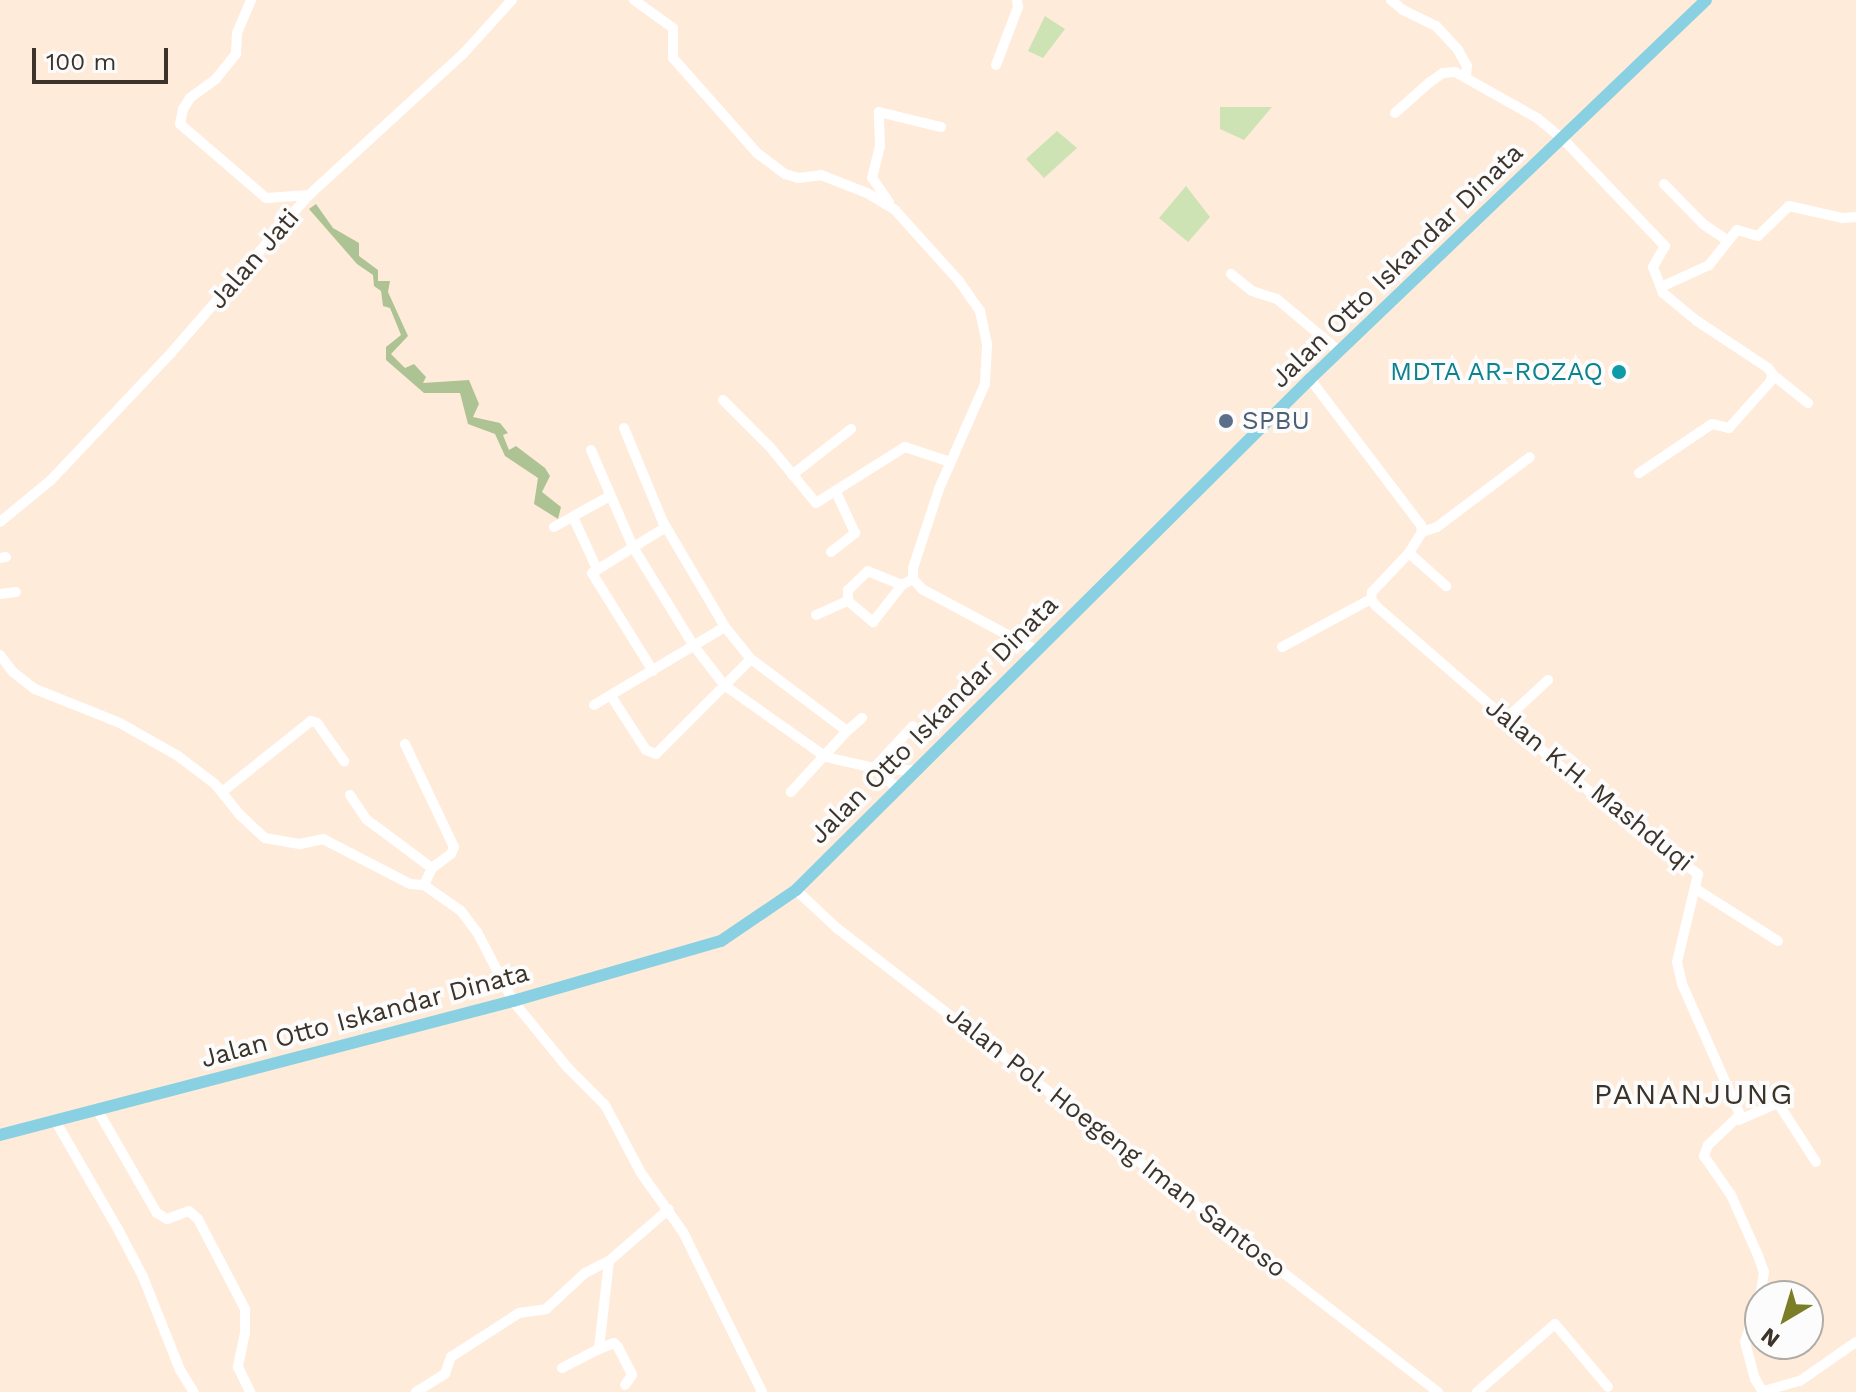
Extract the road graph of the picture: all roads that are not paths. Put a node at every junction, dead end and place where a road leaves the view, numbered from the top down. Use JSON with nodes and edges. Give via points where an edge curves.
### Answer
{"nodes":[{"id":1,"x":251,"y":0,"type":"edge"},
{"id":2,"x":512,"y":0,"type":"edge"},
{"id":3,"x":634,"y":0,"type":"edge"},
{"id":4,"x":1017,"y":0,"type":"edge"},
{"id":5,"x":1391,"y":0,"type":"edge"},
{"id":6,"x":1706,"y":0,"type":"edge"},
{"id":7,"x":996,"y":65,"type":"dead end"},
{"id":8,"x":1466,"y":76,"type":"junction"},
{"id":9,"x":1395,"y":113,"type":"dead end"},
{"id":10,"x":941,"y":127,"type":"dead end"},
{"id":11,"x":1563,"y":139,"type":"junction"},
{"id":12,"x":1664,"y":184,"type":"dead end"},
{"id":13,"x":306,"y":198,"type":"junction"},
{"id":14,"x":895,"y":210,"type":"junction"},
{"id":15,"x":1856,"y":217,"type":"edge"},
{"id":16,"x":1727,"y":240,"type":"junction"},
{"id":17,"x":1231,"y":274,"type":"dead end"},
{"id":18,"x":1661,"y":287,"type":"junction"},
{"id":19,"x":1339,"y":351,"type":"junction"},
{"id":20,"x":1773,"y":375,"type":"junction"},
{"id":21,"x":1310,"y":379,"type":"junction"},
{"id":22,"x":723,"y":400,"type":"dead end"},
{"id":23,"x":1808,"y":403,"type":"dead end"},
{"id":24,"x":624,"y":428,"type":"dead end"},
{"id":25,"x":851,"y":429,"type":"dead end"},
{"id":26,"x":591,"y":450,"type":"dead end"},
{"id":27,"x":1530,"y":457,"type":"dead end"},
{"id":28,"x":950,"y":462,"type":"junction"},
{"id":29,"x":1639,"y":473,"type":"dead end"},
{"id":30,"x":792,"y":475,"type":"junction"},
{"id":31,"x":836,"y":492,"type":"junction"},
{"id":32,"x":610,"y":496,"type":"junction"},
{"id":33,"x":573,"y":517,"type":"junction"},
{"id":34,"x":0,"y":522,"type":"edge"},
{"id":35,"x":554,"y":527,"type":"dead end"},
{"id":36,"x":666,"y":527,"type":"junction"},
{"id":37,"x":1422,"y":532,"type":"junction"},
{"id":38,"x":633,"y":547,"type":"junction"},
{"id":39,"x":831,"y":552,"type":"dead end"},
{"id":40,"x":1409,"y":553,"type":"junction"},
{"id":41,"x":597,"y":569,"type":"junction"},
{"id":42,"x":908,"y":582,"type":"junction"},
{"id":43,"x":1446,"y":586,"type":"dead end"},
{"id":44,"x":16,"y":592,"type":"dead end"},
{"id":45,"x":0,"y":594,"type":"edge"},
{"id":46,"x":1371,"y":599,"type":"junction"},
{"id":47,"x":848,"y":601,"type":"junction"},
{"id":48,"x":816,"y":615,"type":"dead end"},
{"id":49,"x":725,"y":627,"type":"junction"},
{"id":50,"x":694,"y":646,"type":"junction"},
{"id":51,"x":1282,"y":647,"type":"dead end"},
{"id":52,"x":1034,"y":649,"type":"junction"},
{"id":53,"x":0,"y":655,"type":"edge"},
{"id":54,"x":751,"y":659,"type":"junction"},
{"id":55,"x":653,"y":671,"type":"junction"},
{"id":56,"x":1548,"y":680,"type":"dead end"},
{"id":57,"x":724,"y":685,"type":"junction"},
{"id":58,"x":611,"y":696,"type":"junction"},
{"id":59,"x":594,"y":705,"type":"dead end"},
{"id":60,"x":862,"y":718,"type":"dead end"},
{"id":61,"x":1507,"y":718,"type":"junction"},
{"id":62,"x":913,"y":726,"type":"dead end"},
{"id":63,"x":847,"y":731,"type":"junction"},
{"id":64,"x":405,"y":744,"type":"dead end"},
{"id":65,"x":826,"y":757,"type":"junction"},
{"id":66,"x":344,"y":761,"type":"dead end"},
{"id":67,"x":875,"y":768,"type":"junction"},
{"id":68,"x":912,"y":770,"type":"junction"},
{"id":69,"x":896,"y":787,"type":"junction"},
{"id":70,"x":222,"y":792,"type":"junction"},
{"id":71,"x":791,"y":792,"type":"dead end"},
{"id":72,"x":350,"y":795,"type":"dead end"},
{"id":73,"x":432,"y":868,"type":"junction"},
{"id":74,"x":424,"y":885,"type":"junction"},
{"id":75,"x":1696,"y":889,"type":"junction"},
{"id":76,"x":796,"y":890,"type":"junction"},
{"id":77,"x":1778,"y":941,"type":"dead end"},
{"id":78,"x":513,"y":1001,"type":"junction"},
{"id":79,"x":98,"y":1111,"type":"junction"},
{"id":80,"x":1739,"y":1120,"type":"junction"},
{"id":81,"x":56,"y":1122,"type":"junction"},
{"id":82,"x":0,"y":1135,"type":"edge"},
{"id":83,"x":1816,"y":1162,"type":"dead end"},
{"id":84,"x":669,"y":1209,"type":"junction"},
{"id":85,"x":609,"y":1261,"type":"junction"},
{"id":86,"x":1763,"y":1280,"type":"edge"},
{"id":87,"x":1856,"y":1342,"type":"edge"},
{"id":88,"x":599,"y":1349,"type":"junction"},
{"id":89,"x":1750,"y":1360,"type":"edge"},
{"id":90,"x":562,"y":1368,"type":"dead end"},
{"id":91,"x":625,"y":1385,"type":"dead end"},
{"id":92,"x":1608,"y":1387,"type":"dead end"},
{"id":93,"x":194,"y":1392,"type":"edge"},
{"id":94,"x":250,"y":1392,"type":"edge"},
{"id":95,"x":416,"y":1392,"type":"edge"},
{"id":96,"x":762,"y":1392,"type":"edge"},
{"id":97,"x":1438,"y":1392,"type":"edge"},
{"id":98,"x":1477,"y":1392,"type":"edge"},
{"id":99,"x":1764,"y":1392,"type":"edge"}],
"edges":[{"from":1,"to":13,"type":"street","via":[[237,33],[236,54],[216,79],[190,98],[180,124],[266,198]]},
{"from":2,"to":13,"type":"street","name":"Jalan Jati","via":[[463,54]]},
{"from":3,"to":14,"type":"street","via":[[673,28],[673,58],[757,153],[785,174],[821,175]]},
{"from":4,"to":7,"type":"street"},
{"from":5,"to":8,"type":"street","via":[[1436,26],[1458,50]]},
{"from":6,"to":11,"type":"main road","name":"Jalan Otto Iskandar Dinata"},
{"from":8,"to":9,"type":"street","via":[[1443,73]]},
{"from":8,"to":11,"type":"street"},
{"from":10,"to":14,"type":"street","via":[[879,112],[880,147],[872,178]]},
{"from":11,"to":18,"type":"street","via":[[1665,246],[1653,267]]},
{"from":11,"to":19,"type":"main road","name":"Jalan Otto Iskandar Dinata"},
{"from":12,"to":16,"type":"street"},
{"from":13,"to":34,"type":"street","name":"Jalan Jati","via":[[171,353],[51,480]]},
{"from":14,"to":28,"type":"street","via":[[959,281],[984,326],[985,384]]},
{"from":15,"to":16,"type":"street","via":[[1790,205],[1758,236],[1738,230]]},
{"from":16,"to":18,"type":"street","via":[[1709,265]]},
{"from":17,"to":19,"type":"street","via":[[1252,291],[1277,299]]},
{"from":18,"to":20,"type":"street","via":[[1697,321],[1761,361]]},
{"from":19,"to":21,"type":"main road","name":"Jalan Otto Iskandar Dinata"},
{"from":20,"to":23,"type":"street"},
{"from":20,"to":29,"type":"street","via":[[1729,428],[1712,424]]},
{"from":21,"to":37,"type":"street","via":[[1418,517]]},
{"from":21,"to":52,"type":"main road","name":"Jalan Otto Iskandar Dinata"},
{"from":22,"to":30,"type":"street"},
{"from":24,"to":36,"type":"street"},
{"from":25,"to":30,"type":"street"},
{"from":26,"to":32,"type":"street"},
{"from":27,"to":37,"type":"street","via":[[1437,527]]},
{"from":28,"to":31,"type":"street","via":[[905,447]]},
{"from":28,"to":42,"type":"street"},
{"from":30,"to":31,"type":"street","via":[[816,503]]},
{"from":31,"to":39,"type":"street","via":[[855,533]]},
{"from":32,"to":33,"type":"street"},
{"from":32,"to":38,"type":"street"},
{"from":33,"to":35,"type":"street"},
{"from":33,"to":41,"type":"street"},
{"from":36,"to":38,"type":"street"},
{"from":36,"to":49,"type":"street"},
{"from":37,"to":40,"type":"street"},
{"from":38,"to":41,"type":"street"},
{"from":38,"to":50,"type":"street"},
{"from":40,"to":43,"type":"street"},
{"from":40,"to":46,"type":"street"},
{"from":41,"to":55,"type":"street","via":[[592,575]]},
{"from":42,"to":47,"type":"street","via":[[868,571],[848,590]]},
{"from":42,"to":47,"type":"street","via":[[873,622]]},
{"from":42,"to":52,"type":"street"},
{"from":44,"to":45,"type":"street"},
{"from":46,"to":51,"type":"street"},
{"from":46,"to":61,"type":"street","name":"Jalan K.H. Mashduqi"},
{"from":47,"to":48,"type":"street"},
{"from":49,"to":50,"type":"street"},
{"from":49,"to":54,"type":"street"},
{"from":50,"to":55,"type":"street"},
{"from":50,"to":57,"type":"street"},
{"from":52,"to":68,"type":"main road","name":"Jalan Otto Iskandar Dinata"},
{"from":53,"to":70,"type":"street","via":[[35,689],[143,735]]},
{"from":54,"to":57,"type":"street"},
{"from":54,"to":63,"type":"street"},
{"from":55,"to":58,"type":"street"},
{"from":56,"to":61,"type":"street"},
{"from":57,"to":58,"type":"street","via":[[656,754],[646,750]]},
{"from":57,"to":65,"type":"street"},
{"from":58,"to":59,"type":"street"},
{"from":60,"to":63,"type":"street"},
{"from":61,"to":75,"type":"street","name":"Jalan K.H. Mashduqi","via":[[1608,808],[1698,874]]},
{"from":62,"to":67,"type":"street"},
{"from":63,"to":65,"type":"street"},
{"from":64,"to":73,"type":"street","via":[[454,847]]},
{"from":65,"to":67,"type":"street"},
{"from":65,"to":71,"type":"street"},
{"from":66,"to":70,"type":"street","via":[[311,721]]},
{"from":67,"to":68,"type":"street"},
{"from":67,"to":69,"type":"street"},
{"from":68,"to":69,"type":"main road","name":"Jalan Otto Iskandar Dinata"},
{"from":69,"to":76,"type":"main road","name":"Jalan Otto Iskandar Dinata"},
{"from":70,"to":74,"type":"street","via":[[265,838],[300,844],[323,839],[410,884]]},
{"from":72,"to":73,"type":"street","via":[[366,819]]},
{"from":73,"to":74,"type":"street"},
{"from":74,"to":78,"type":"street","via":[[461,911]]},
{"from":75,"to":77,"type":"street"},
{"from":75,"to":80,"type":"street","name":"Jalan K.H. Mashduqi","via":[[1677,962],[1682,984],[1740,1110]]},
{"from":76,"to":78,"type":"main road","name":"Jalan Otto Iskandar Dinata","via":[[721,941]]},
{"from":76,"to":97,"type":"street","name":"Jalan Pol. Hoegeng Iman Santoso","via":[[838,929]]},
{"from":78,"to":79,"type":"main road","name":"Jalan Otto Iskandar Dinata"},
{"from":78,"to":84,"type":"street","via":[[605,1105],[641,1173]]},
{"from":79,"to":81,"type":"main road","name":"Jalan Otto Iskandar Dinata"},
{"from":79,"to":94,"type":"street","via":[[157,1213],[167,1219],[189,1211],[198,1219],[245,1309],[238,1367]]},
{"from":80,"to":83,"type":"street","via":[[1778,1103]]},
{"from":80,"to":86,"type":"street","via":[[1708,1145],[1704,1156],[1731,1195],[1757,1253]]},
{"from":81,"to":82,"type":"main road","name":"Jalan Otto Iskandar Dinata"},
{"from":81,"to":93,"type":"street","via":[[125,1242]]},
{"from":84,"to":85,"type":"street"},
{"from":84,"to":96,"type":"street"},
{"from":85,"to":88,"type":"street"},
{"from":85,"to":95,"type":"street","via":[[585,1273],[546,1309],[519,1313],[451,1357],[445,1374]]},
{"from":87,"to":99,"type":"street","via":[[1800,1381]]},
{"from":88,"to":90,"type":"street"},
{"from":88,"to":91,"type":"street","via":[[614,1343],[618,1347],[632,1375]]},
{"from":89,"to":99,"type":"street"},
{"from":92,"to":98,"type":"street","via":[[1555,1324]]}]}
